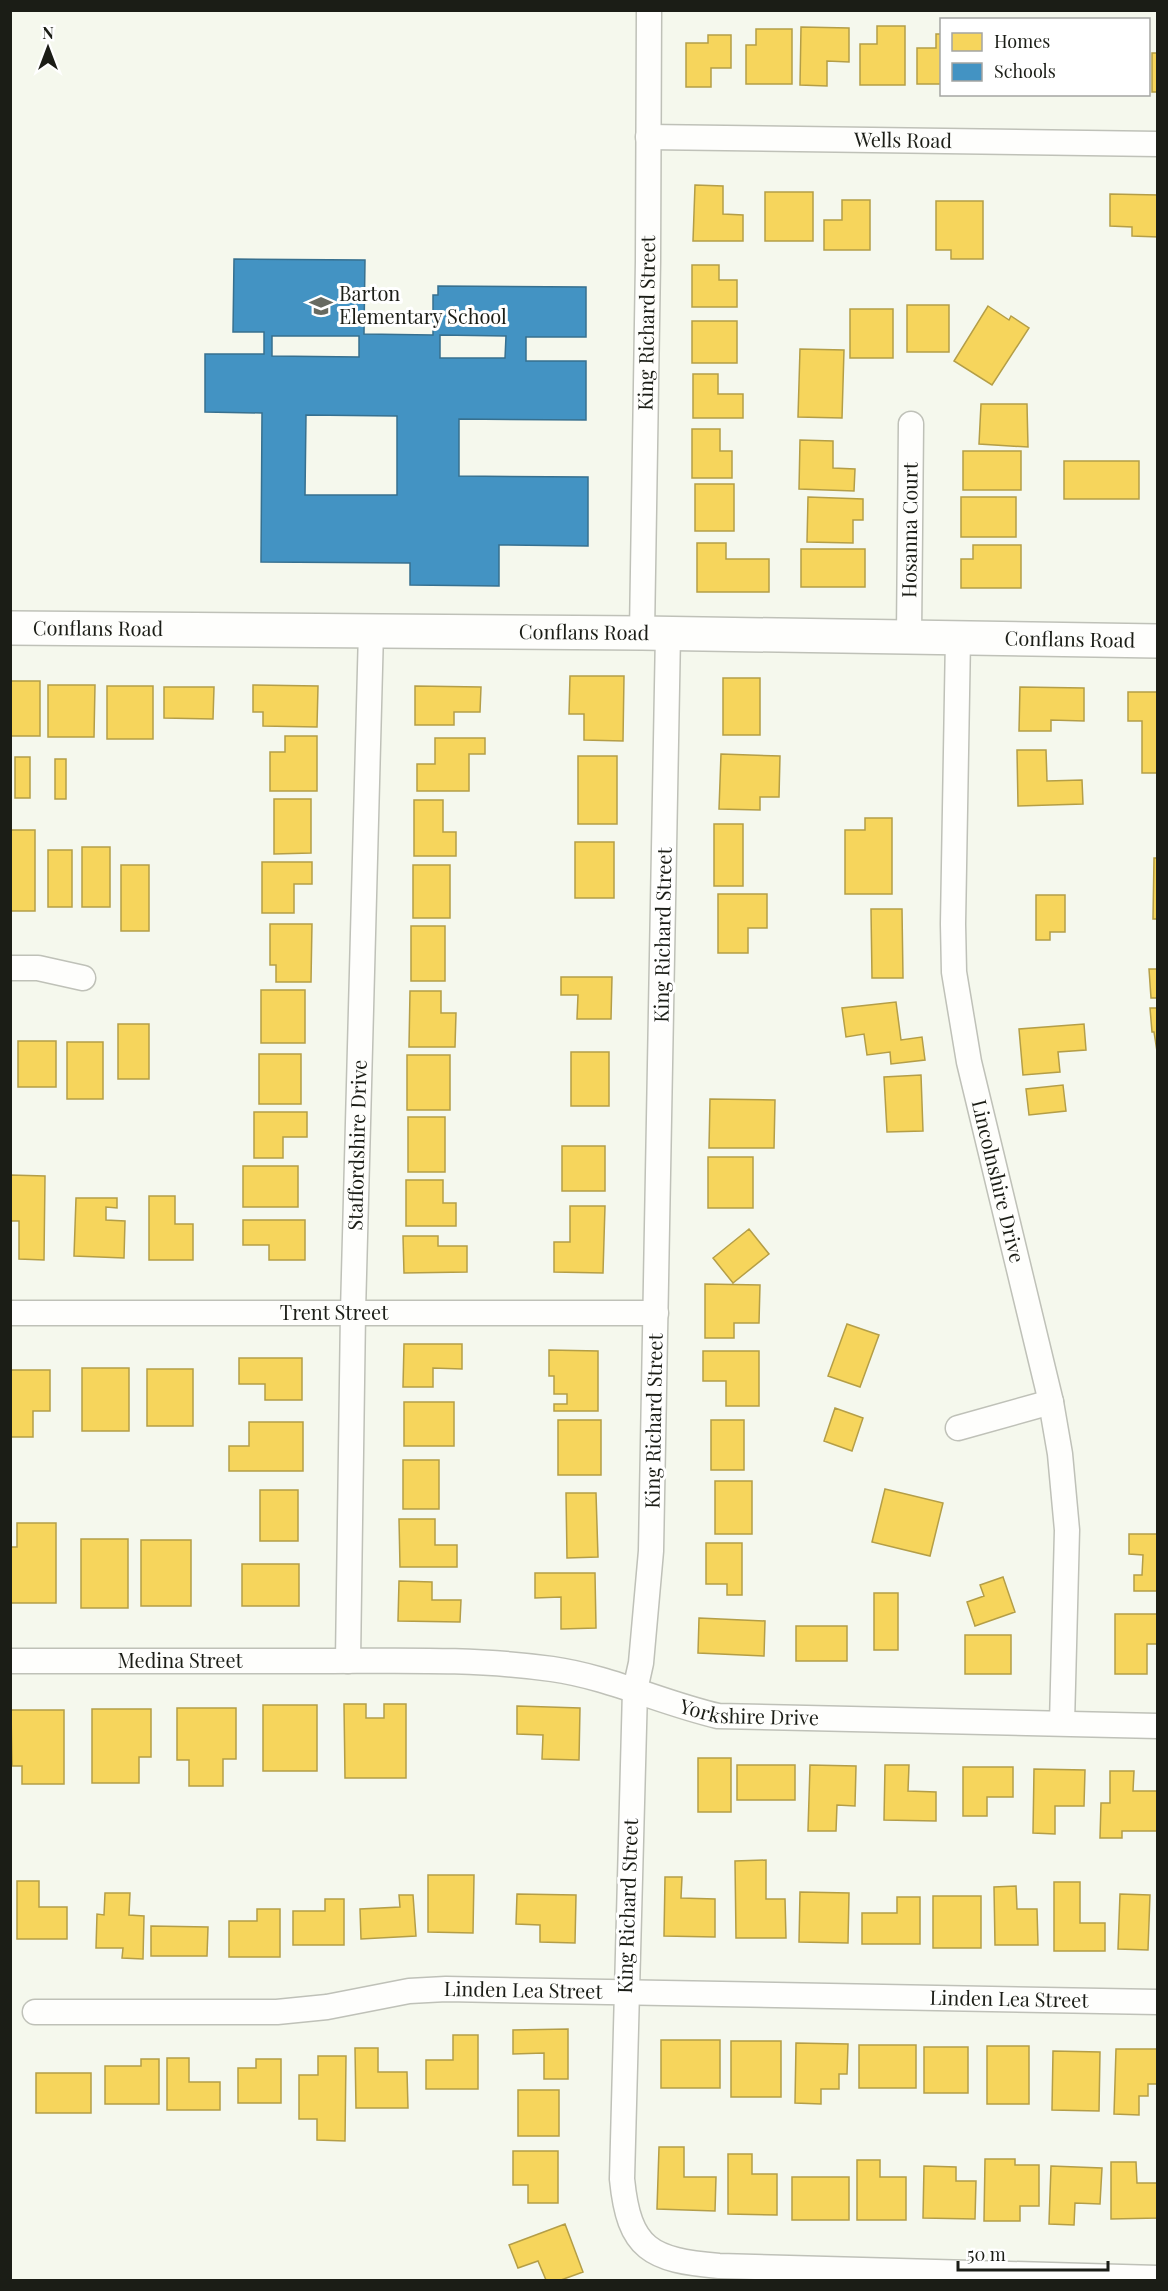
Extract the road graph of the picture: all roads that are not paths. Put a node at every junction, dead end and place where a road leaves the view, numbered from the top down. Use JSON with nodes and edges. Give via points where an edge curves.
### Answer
{"nodes":[{"id":1,"x":649,"y":10,"type":"edge"},
{"id":2,"x":648,"y":137,"type":"junction"},
{"id":3,"x":1158,"y":144,"type":"edge"},
{"id":4,"x":911,"y":424,"type":"dead end"},
{"id":5,"x":10,"y":628,"type":"edge"},
{"id":6,"x":371,"y":631,"type":"junction"},
{"id":7,"x":655,"y":633,"type":"junction"},
{"id":8,"x":909,"y":636,"type":"junction"},
{"id":9,"x":958,"y":637,"type":"junction"},
{"id":10,"x":1158,"y":641,"type":"edge"},
{"id":11,"x":10,"y":968,"type":"edge"},
{"id":12,"x":83,"y":978,"type":"dead end"},
{"id":13,"x":353,"y":1312,"type":"junction"},
{"id":14,"x":10,"y":1313,"type":"edge"},
{"id":15,"x":656,"y":1313,"type":"junction"},
{"id":16,"x":1051,"y":1402,"type":"junction"},
{"id":17,"x":958,"y":1428,"type":"dead end"},
{"id":18,"x":10,"y":1661,"type":"edge"},
{"id":19,"x":348,"y":1661,"type":"junction"},
{"id":20,"x":635,"y":1690,"type":"junction"},
{"id":21,"x":1062,"y":1723,"type":"junction"},
{"id":22,"x":1158,"y":1726,"type":"edge"},
{"id":23,"x":626,"y":1992,"type":"junction"},
{"id":24,"x":1158,"y":2002,"type":"edge"},
{"id":25,"x":35,"y":2012,"type":"dead end"},
{"id":26,"x":1158,"y":2278,"type":"edge"}],
"edges":[{"from":1,"to":2,"type":"street","name":"King Richard Street"},
{"from":2,"to":3,"type":"street","name":"Wells Road"},
{"from":2,"to":7,"type":"street","name":"King Richard Street"},
{"from":4,"to":8,"type":"street","name":"Hosanna Court"},
{"from":5,"to":6,"type":"main road","name":"Conflans Road"},
{"from":6,"to":7,"type":"main road","name":"Conflans Road"},
{"from":6,"to":13,"type":"street","name":"Staffordshire Drive"},
{"from":7,"to":8,"type":"main road","name":"Conflans Road"},
{"from":7,"to":15,"type":"street","name":"King Richard Street"},
{"from":8,"to":9,"type":"main road","name":"Conflans Road"},
{"from":9,"to":10,"type":"main road","name":"Conflans Road"},
{"from":9,"to":16,"type":"street","name":"Lincolnshire Drive","via":[[954,972],[969,1062]]},
{"from":11,"to":12,"type":"street","via":[[38,968]]},
{"from":13,"to":14,"type":"street","name":"Trent Street"},
{"from":13,"to":15,"type":"street","name":"Trent Street"},
{"from":13,"to":19,"type":"street","name":"Staffordshire Drive"},
{"from":15,"to":20,"type":"street","name":"King Richard Street","via":[[651,1551]]},
{"from":16,"to":17,"type":"street"},
{"from":16,"to":21,"type":"street","name":"Lincolnshire Drive","via":[[1067,1530]]},
{"from":18,"to":19,"type":"street","name":"Medina Street"},
{"from":19,"to":20,"type":"street","name":"Yorkshire Drive","via":[[509,1664],[554,1670]]},
{"from":20,"to":21,"type":"street","name":"Yorkshire Drive","via":[[694,1711],[727,1717]]},
{"from":20,"to":23,"type":"street","name":"King Richard Street"},
{"from":21,"to":22,"type":"street","name":"Yorkshire Drive"},
{"from":23,"to":24,"type":"street","name":"Linden Lea Street"},
{"from":23,"to":25,"type":"street","name":"Linden Lea Street","via":[[446,1989],[409,1991],[277,2012]]},
{"from":23,"to":26,"type":"street","name":"King Richard Street","via":[[622,2179],[625,2207],[633,2231],[657,2253],[676,2261],[731,2266]]}]}
